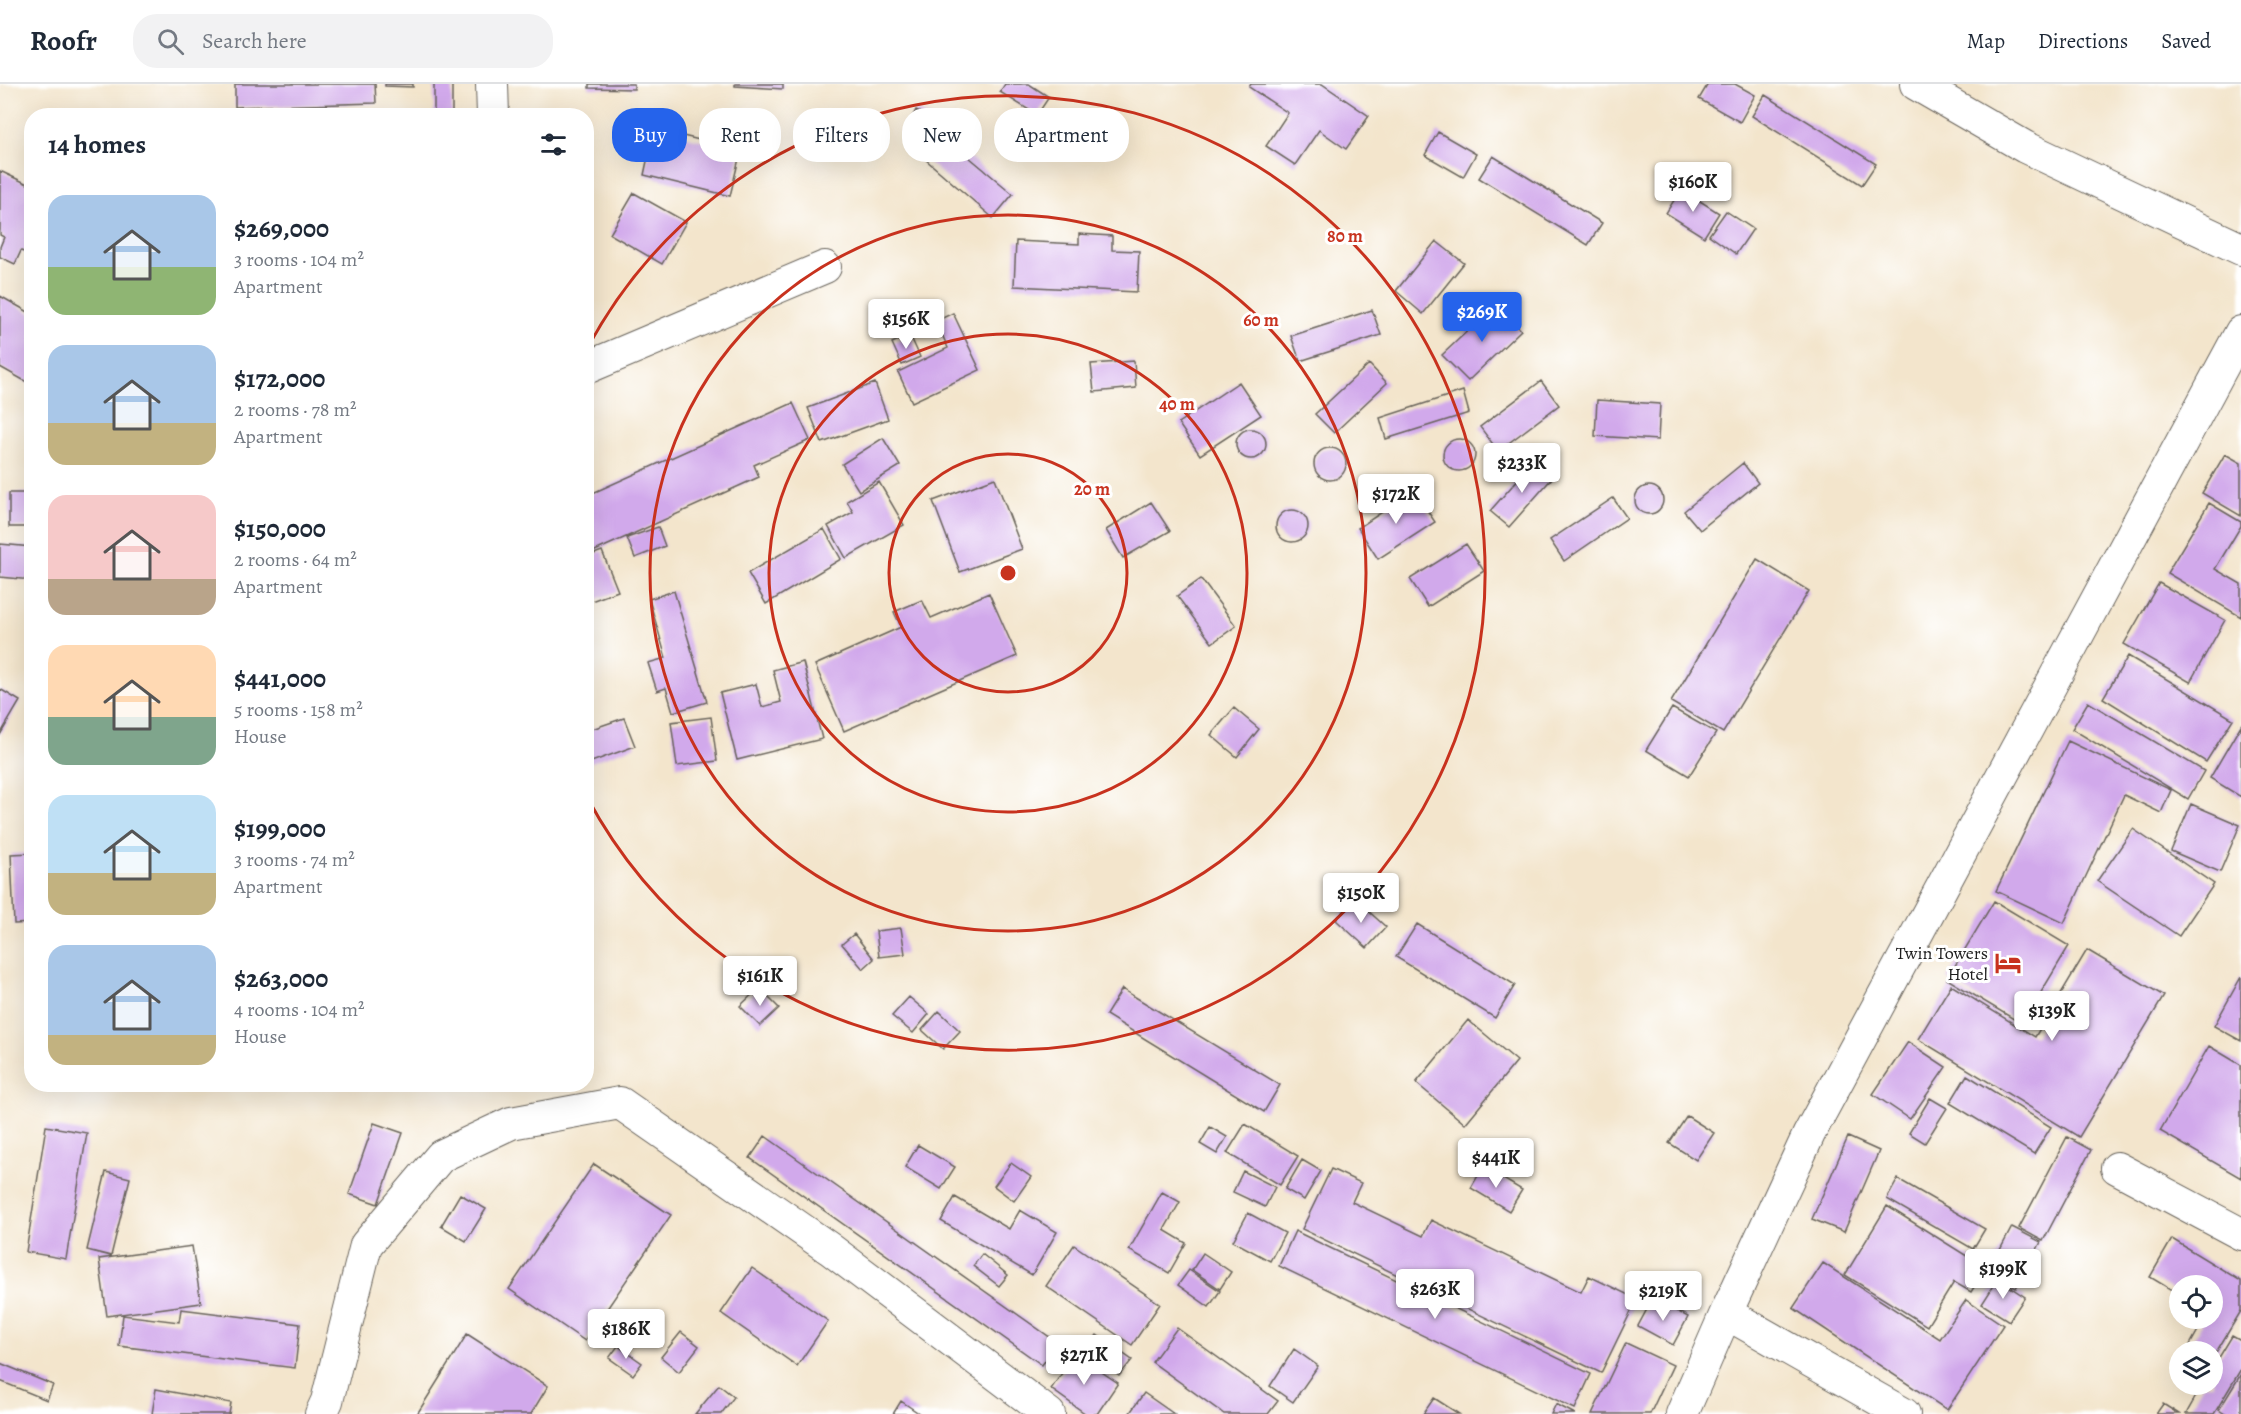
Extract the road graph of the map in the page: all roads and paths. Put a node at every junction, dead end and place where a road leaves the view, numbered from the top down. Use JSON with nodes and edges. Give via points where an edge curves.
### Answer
{"nodes":[{"id":1,"x":492,"y":84,"type":"edge"},
{"id":2,"x":1916,"y":84,"type":"edge"},
{"id":3,"x":493,"y":108,"type":"edge"},
{"id":4,"x":2241,"y":249,"type":"edge"},
{"id":5,"x":825,"y":267,"type":"dead end"},
{"id":6,"x":2241,"y":332,"type":"edge"},
{"id":7,"x":594,"y":365,"type":"edge"},
{"id":8,"x":2116,"y":1168,"type":"dead end"},
{"id":9,"x":2241,"y":1234,"type":"edge"},
{"id":10,"x":1726,"y":1313,"type":"junction"},
{"id":11,"x":321,"y":1414,"type":"edge"},
{"id":12,"x":1049,"y":1414,"type":"edge"},
{"id":13,"x":1682,"y":1414,"type":"edge"},
{"id":14,"x":1904,"y":1414,"type":"edge"}],
"edges":[{"from":1,"to":3,"type":"street"},
{"from":2,"to":4,"type":"street","via":[[2025,147]]},
{"from":5,"to":7,"type":"street"},
{"from":6,"to":10,"type":"street","via":[[1809,1134]]},
{"from":8,"to":9,"type":"street"},
{"from":10,"to":13,"type":"street"},
{"from":10,"to":14,"type":"street"},
{"from":11,"to":12,"type":"street","via":[[366,1245],[441,1156],[511,1123],[620,1103],[830,1249]]}]}
